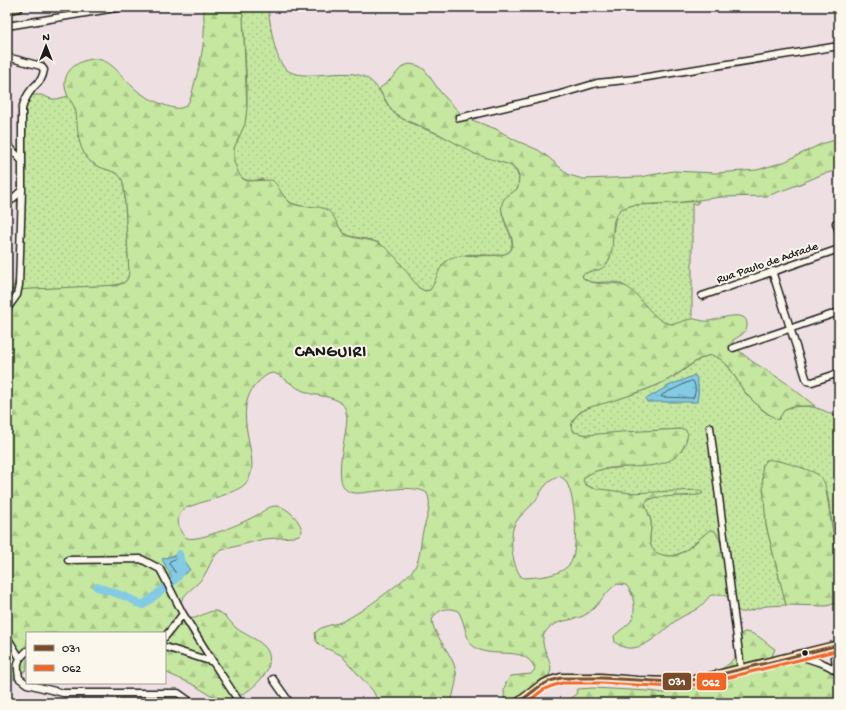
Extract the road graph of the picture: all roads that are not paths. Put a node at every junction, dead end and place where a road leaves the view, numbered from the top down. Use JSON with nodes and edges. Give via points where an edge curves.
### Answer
{"nodes":[{"id":1,"x":18,"y":7,"type":"edge"},
{"id":2,"x":122,"y":7,"type":"edge"},
{"id":3,"x":7,"y":9,"type":"edge"},
{"id":4,"x":7,"y":26,"type":"edge"},
{"id":5,"x":839,"y":46,"type":"edge"},
{"id":6,"x":7,"y":57,"type":"edge"},
{"id":7,"x":459,"y":118,"type":"dead end"},
{"id":8,"x":7,"y":144,"type":"edge"},
{"id":9,"x":22,"y":161,"type":"junction"},
{"id":10,"x":22,"y":190,"type":"junction"},
{"id":11,"x":7,"y":204,"type":"edge"},
{"id":12,"x":836,"y":223,"type":"dead end"},
{"id":13,"x":839,"y":232,"type":"edge"},
{"id":14,"x":839,"y":250,"type":"edge"},
{"id":15,"x":772,"y":271,"type":"junction"},
{"id":16,"x":702,"y":296,"type":"dead end"},
{"id":17,"x":7,"y":308,"type":"edge"},
{"id":18,"x":839,"y":312,"type":"edge"},
{"id":19,"x":790,"y":329,"type":"junction"},
{"id":20,"x":733,"y":348,"type":"dead end"},
{"id":21,"x":839,"y":373,"type":"edge"},
{"id":22,"x":710,"y":426,"type":"dead end"},
{"id":23,"x":68,"y":560,"type":"dead end"},
{"id":24,"x":183,"y":614,"type":"junction"},
{"id":25,"x":166,"y":636,"type":"edge"},
{"id":26,"x":7,"y":637,"type":"edge"},
{"id":27,"x":839,"y":645,"type":"edge"},
{"id":28,"x":166,"y":647,"type":"edge"},
{"id":29,"x":26,"y":652,"type":"edge"},
{"id":30,"x":796,"y":655,"type":"junction"},
{"id":31,"x":20,"y":658,"type":"junction"},
{"id":32,"x":213,"y":662,"type":"junction"},
{"id":33,"x":742,"y":669,"type":"junction"},
{"id":34,"x":837,"y":672,"type":"edge"},
{"id":35,"x":273,"y":679,"type":"dead end"},
{"id":36,"x":26,"y":683,"type":"edge"},
{"id":37,"x":27,"y":684,"type":"edge"},
{"id":38,"x":192,"y":703,"type":"edge"},
{"id":39,"x":240,"y":703,"type":"edge"},
{"id":40,"x":290,"y":703,"type":"edge"},
{"id":41,"x":518,"y":703,"type":"edge"}],
"edges":[{"from":1,"to":3,"type":"highway"},
{"from":2,"to":4,"type":"street"},
{"from":5,"to":7,"type":"street","via":[[597,83]]},
{"from":6,"to":9,"type":"street","via":[[42,66],[44,70],[42,80],[25,99],[22,109]]},
{"from":8,"to":9,"type":"street"},
{"from":9,"to":10,"type":"street"},
{"from":10,"to":11,"type":"street"},
{"from":10,"to":17,"type":"street","via":[[19,285],[17,295]]},
{"from":12,"to":13,"type":"street"},
{"from":14,"to":15,"type":"street","name":"Rua Paulo de Adrade"},
{"from":15,"to":16,"type":"street","name":"Rua Paulo de Adrade"},
{"from":15,"to":19,"type":"street"},
{"from":18,"to":19,"type":"street"},
{"from":19,"to":20,"type":"street"},
{"from":19,"to":21,"type":"street","via":[[807,381],[812,382]]},
{"from":22,"to":33,"type":"street"},
{"from":23,"to":24,"type":"street","via":[[141,559],[160,569]]},
{"from":24,"to":25,"type":"street"},
{"from":24,"to":32,"type":"street"},
{"from":26,"to":31,"type":"street"},
{"from":27,"to":30,"type":"main road"},
{"from":27,"to":34,"type":"street","via":[[835,657]]},
{"from":28,"to":32,"type":"street"},
{"from":29,"to":31,"type":"street"},
{"from":30,"to":33,"type":"main road"},
{"from":30,"to":34,"type":"street","via":[[823,664]]},
{"from":31,"to":36,"type":"street","via":[[19,678]]},
{"from":32,"to":39,"type":"street"},
{"from":33,"to":41,"type":"main road","via":[[701,679],[673,682],[561,678],[540,686]]},
{"from":35,"to":40,"type":"street"},
{"from":37,"to":38,"type":"street","via":[[63,693],[178,693]]}]}
